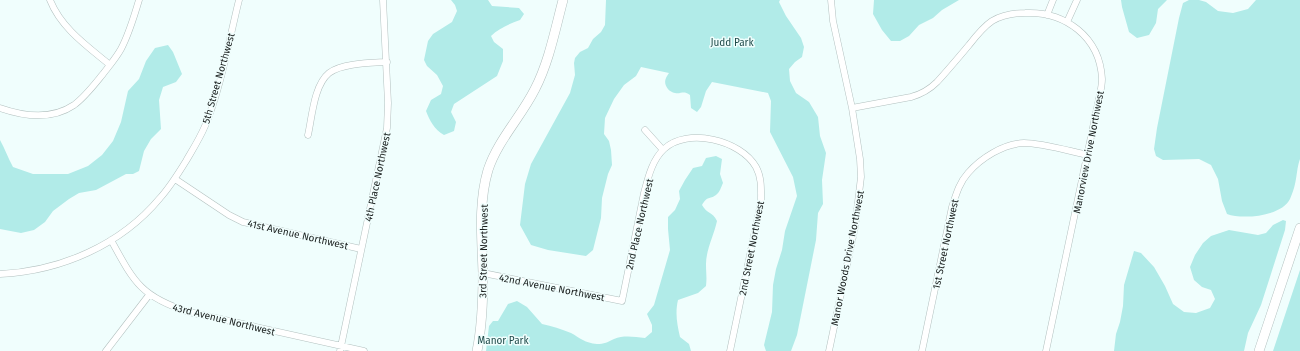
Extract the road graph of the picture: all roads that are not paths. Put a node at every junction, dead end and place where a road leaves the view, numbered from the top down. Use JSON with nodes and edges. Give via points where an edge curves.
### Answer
{"nodes":[{"id":1,"x":50,"y":0,"type":"edge"},
{"id":2,"x":139,"y":0,"type":"edge"},
{"id":3,"x":239,"y":0,"type":"edge"},
{"id":4,"x":383,"y":0,"type":"edge"},
{"id":5,"x":563,"y":0,"type":"edge"},
{"id":6,"x":831,"y":0,"type":"edge"},
{"id":7,"x":1053,"y":0,"type":"edge"},
{"id":8,"x":1077,"y":0,"type":"edge"},
{"id":9,"x":1047,"y":15,"type":"junction"},
{"id":10,"x":1067,"y":22,"type":"junction"},
{"id":11,"x":387,"y":62,"type":"junction"},
{"id":12,"x":110,"y":65,"type":"junction"},
{"id":13,"x":0,"y":108,"type":"edge"},
{"id":14,"x":852,"y":108,"type":"junction"},
{"id":15,"x":645,"y":130,"type":"dead end"},
{"id":16,"x":308,"y":135,"type":"dead end"},
{"id":17,"x":663,"y":150,"type":"junction"},
{"id":18,"x":1088,"y":155,"type":"junction"},
{"id":19,"x":175,"y":179,"type":"junction"},
{"id":20,"x":1300,"y":228,"type":"edge"},
{"id":21,"x":111,"y":240,"type":"junction"},
{"id":22,"x":362,"y":249,"type":"junction"},
{"id":23,"x":483,"y":273,"type":"junction"},
{"id":24,"x":0,"y":274,"type":"edge"},
{"id":25,"x":149,"y":295,"type":"junction"},
{"id":26,"x":622,"y":300,"type":"joint"},
{"id":27,"x":341,"y":348,"type":"edge"},
{"id":28,"x":106,"y":351,"type":"edge"},
{"id":29,"x":364,"y":351,"type":"edge"},
{"id":30,"x":477,"y":351,"type":"edge"},
{"id":31,"x":730,"y":351,"type":"edge"},
{"id":32,"x":829,"y":351,"type":"edge"},
{"id":33,"x":922,"y":351,"type":"edge"},
{"id":34,"x":1046,"y":351,"type":"edge"},
{"id":35,"x":1259,"y":351,"type":"edge"}],
"edges":[{"from":1,"to":12,"type":"street","via":[[57,14],[81,42]]},
{"from":2,"to":12,"type":"street","via":[[128,34]]},
{"from":3,"to":19,"type":"street","name":"5th Street Northwest","via":[[207,122]]},
{"from":4,"to":11,"type":"street","name":"4th Place Northwest"},
{"from":5,"to":23,"type":"street","name":"3rd Street Northwest","via":[[535,90],[503,139],[488,171],[481,226]]},
{"from":6,"to":14,"type":"street","name":"Manor Woods Drive Northwest","via":[[833,21]]},
{"from":7,"to":9,"type":"street"},
{"from":8,"to":10,"type":"street"},
{"from":9,"to":10,"type":"street","name":"Manorview Drive Northwest"},
{"from":9,"to":14,"type":"street","name":"Manorview Drive Northwest","via":[[1019,13],[994,20],[983,29],[941,78],[920,95]]},
{"from":10,"to":18,"type":"street","name":"Manorview Drive Northwest","via":[[1087,38],[1100,67],[1102,80]]},
{"from":11,"to":16,"type":"street","via":[[344,67],[329,73],[318,91]]},
{"from":11,"to":22,"type":"street","name":"4th Place Northwest","via":[[387,128]]},
{"from":12,"to":13,"type":"street","via":[[74,106],[63,111],[30,115]]},
{"from":14,"to":32,"type":"street","name":"Manor Woods Drive Northwest","via":[[860,158],[860,190],[855,227]]},
{"from":15,"to":17,"type":"street"},
{"from":17,"to":26,"type":"street","name":"2nd Place Northwest","via":[[646,183]]},
{"from":17,"to":31,"type":"street","name":"2nd Street Northwest","via":[[688,138],[718,141],[731,145],[748,157],[759,175],[760,202]]},
{"from":18,"to":33,"type":"street","name":"1st Street Northwest","via":[[1033,144],[1012,145],[984,159],[968,173],[956,193],[952,207]]},
{"from":18,"to":34,"type":"street","name":"Manorview Drive Northwest"},
{"from":19,"to":21,"type":"street","name":"5th Street Northwest","via":[[151,209],[135,224]]},
{"from":19,"to":22,"type":"street","name":"41st Avenue Northwest","via":[[243,222]]},
{"from":20,"to":35,"type":"street"},
{"from":21,"to":24,"type":"street","via":[[66,262],[37,270]]},
{"from":21,"to":25,"type":"street","name":"43rd Avenue Northwest","via":[[131,276]]},
{"from":22,"to":27,"type":"street","name":"4th Place Northwest"},
{"from":23,"to":26,"type":"street","name":"42nd Avenue Northwest"},
{"from":23,"to":30,"type":"street","name":"3rd Street Northwest"},
{"from":25,"to":27,"type":"street","name":"43rd Avenue Northwest","via":[[167,305],[189,312]]},
{"from":25,"to":28,"type":"street"},
{"from":27,"to":29,"type":"street","name":"43rd Avenue Northwest"}]}
